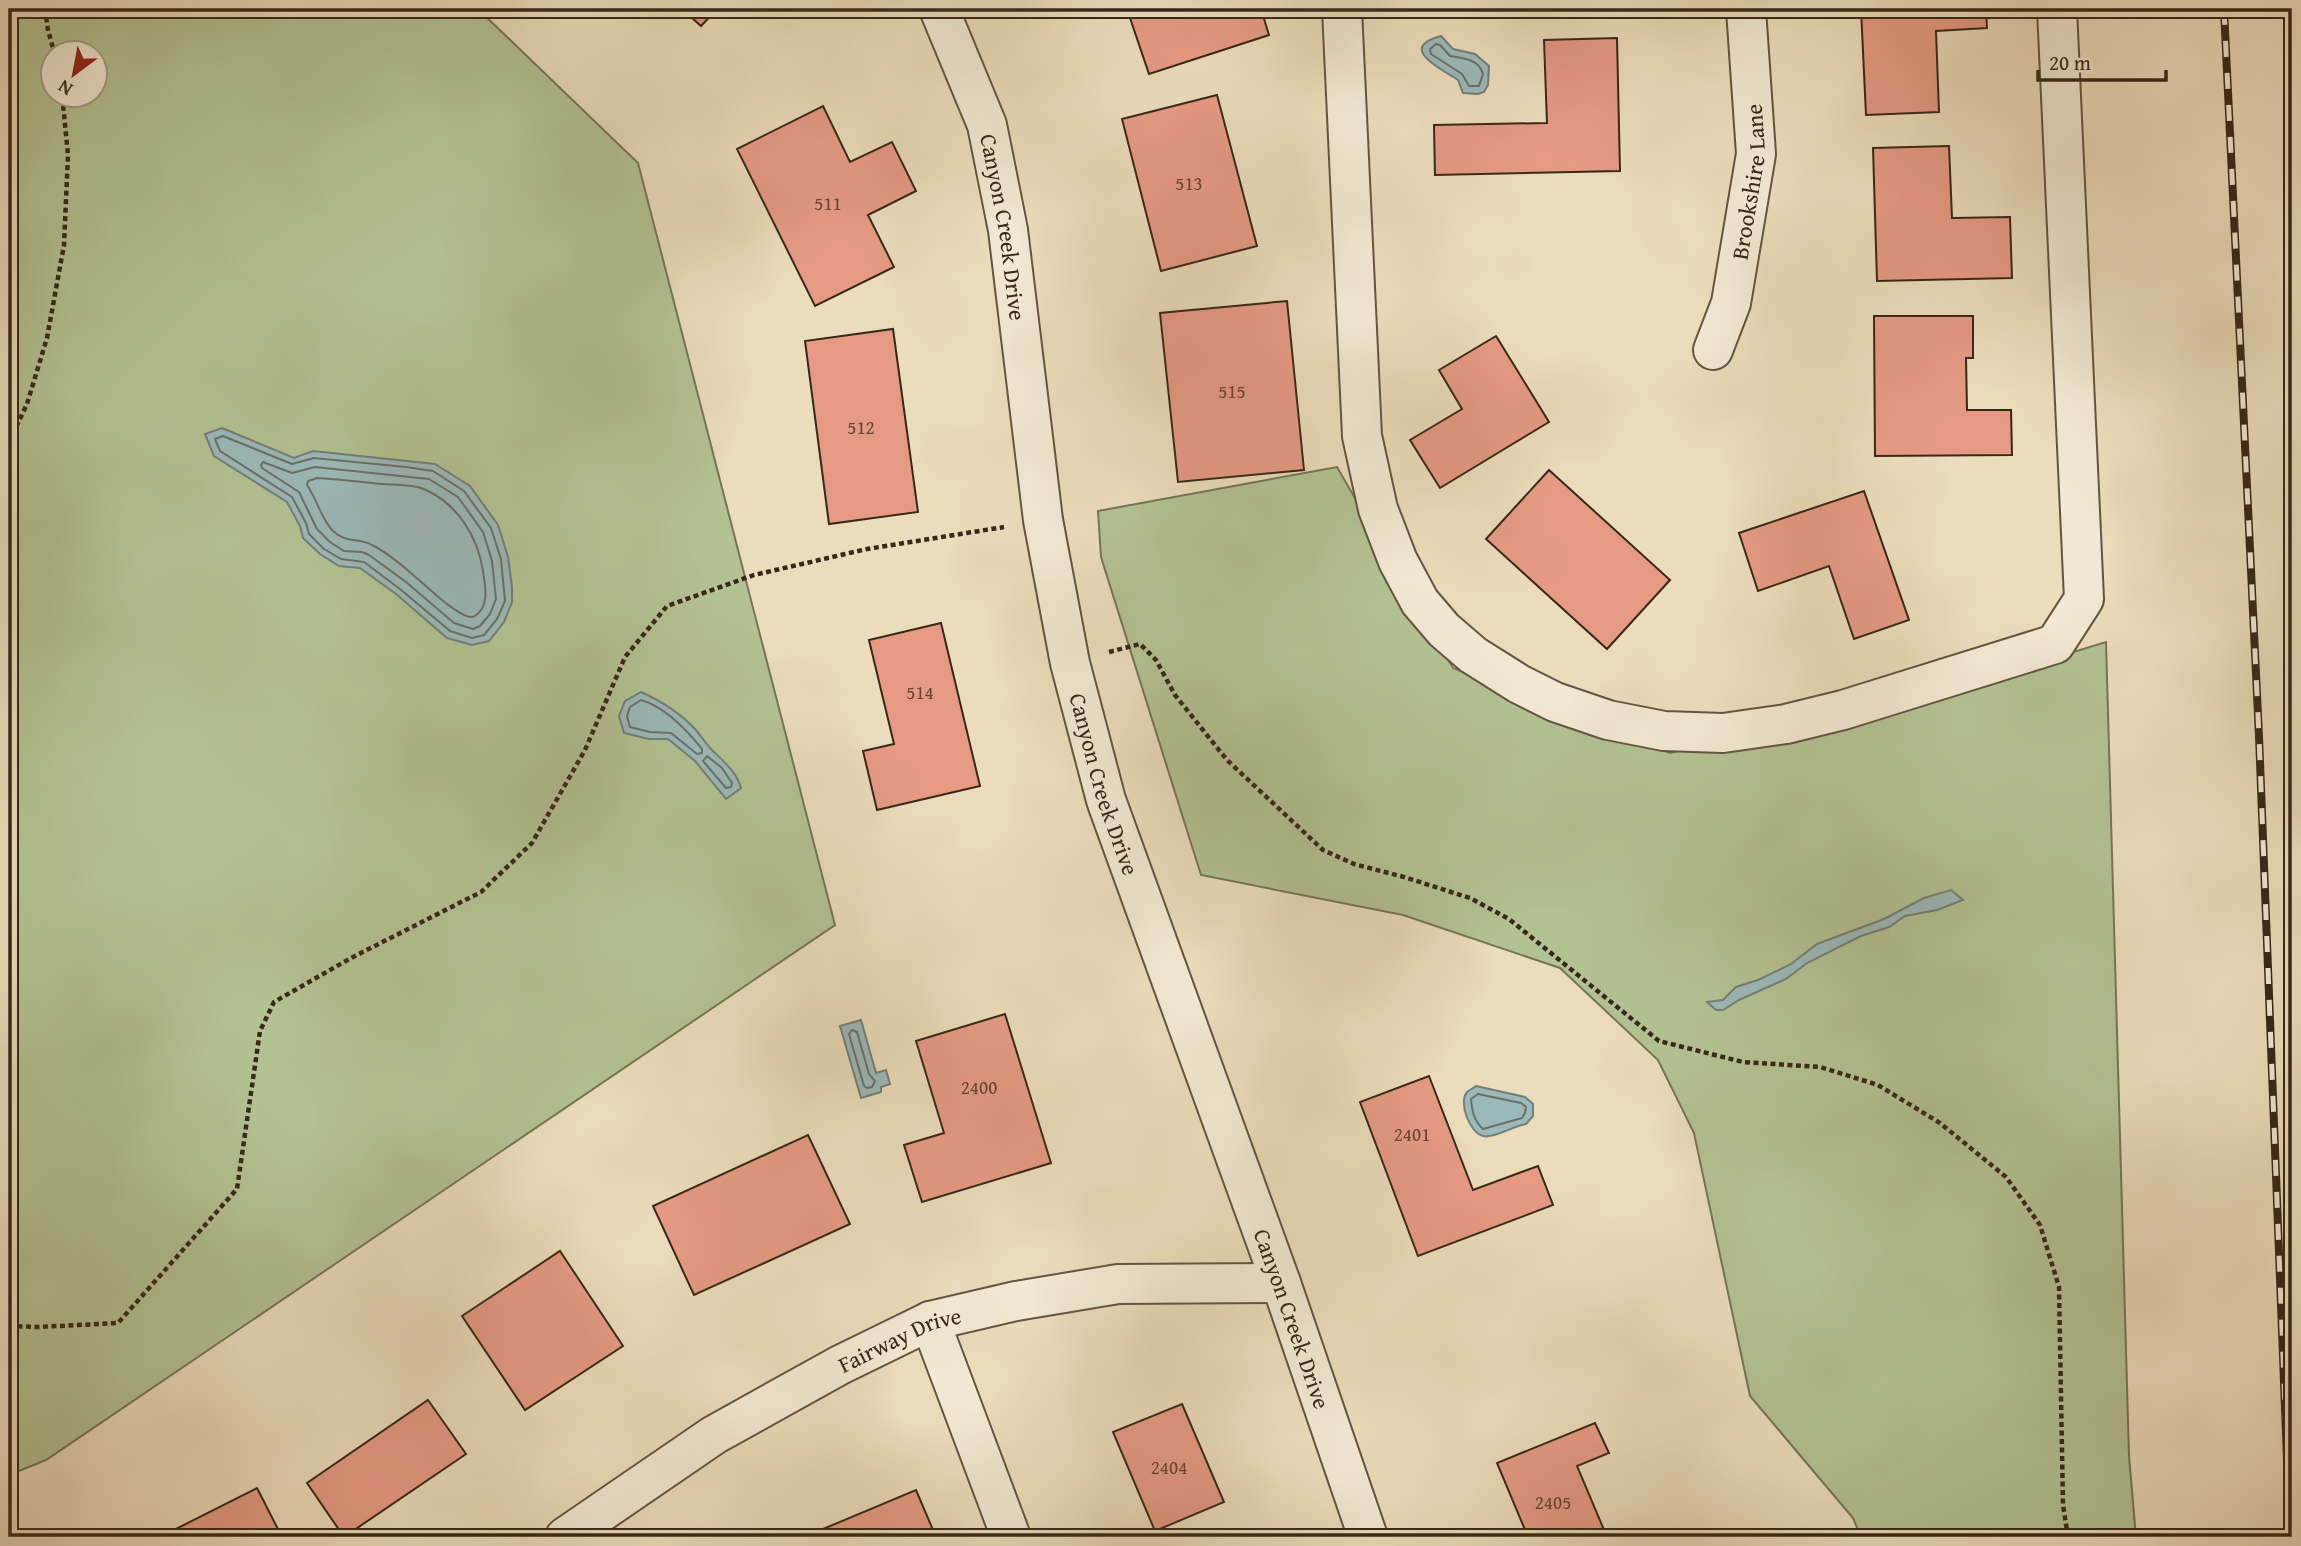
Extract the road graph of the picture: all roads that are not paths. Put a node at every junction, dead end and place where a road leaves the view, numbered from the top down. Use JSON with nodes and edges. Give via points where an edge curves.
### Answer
{"nodes":[{"id":1,"x":939,"y":9,"type":"edge"},
{"id":2,"x":1342,"y":9,"type":"edge"},
{"id":3,"x":1746,"y":9,"type":"edge"},
{"id":4,"x":2057,"y":9,"type":"edge"},
{"id":5,"x":1713,"y":350,"type":"dead end"},
{"id":6,"x":1281,"y":1283,"type":"junction"},
{"id":7,"x":930,"y":1321,"type":"junction"},
{"id":8,"x":583,"y":1533,"type":"edge"},
{"id":9,"x":1011,"y":1537,"type":"edge"},
{"id":10,"x":1368,"y":1537,"type":"edge"}],
"edges":[{"from":1,"to":6,"type":"street","name":"Canyon Creek Drive","via":[[987,125],[1008,230],[1043,520],[1070,663],[1106,800]]},
{"from":2,"to":4,"type":"street","via":[[1362,436],[1378,509],[1398,561],[1420,602],[1444,630],[1519,684],[1608,720],[1664,731],[1723,733],[1843,710],[2055,644],[2084,599]]},
{"from":3,"to":5,"type":"street","name":"Brookshire Lane","via":[[1756,154],[1731,303]]},
{"from":6,"to":7,"type":"street","name":"Fairway Drive","via":[[1118,1284]]},
{"from":6,"to":10,"type":"street","name":"Canyon Creek Drive"},
{"from":7,"to":8,"type":"street","name":"Fairway Drive","via":[[840,1364],[714,1434]]},
{"from":7,"to":9,"type":"street"}]}
